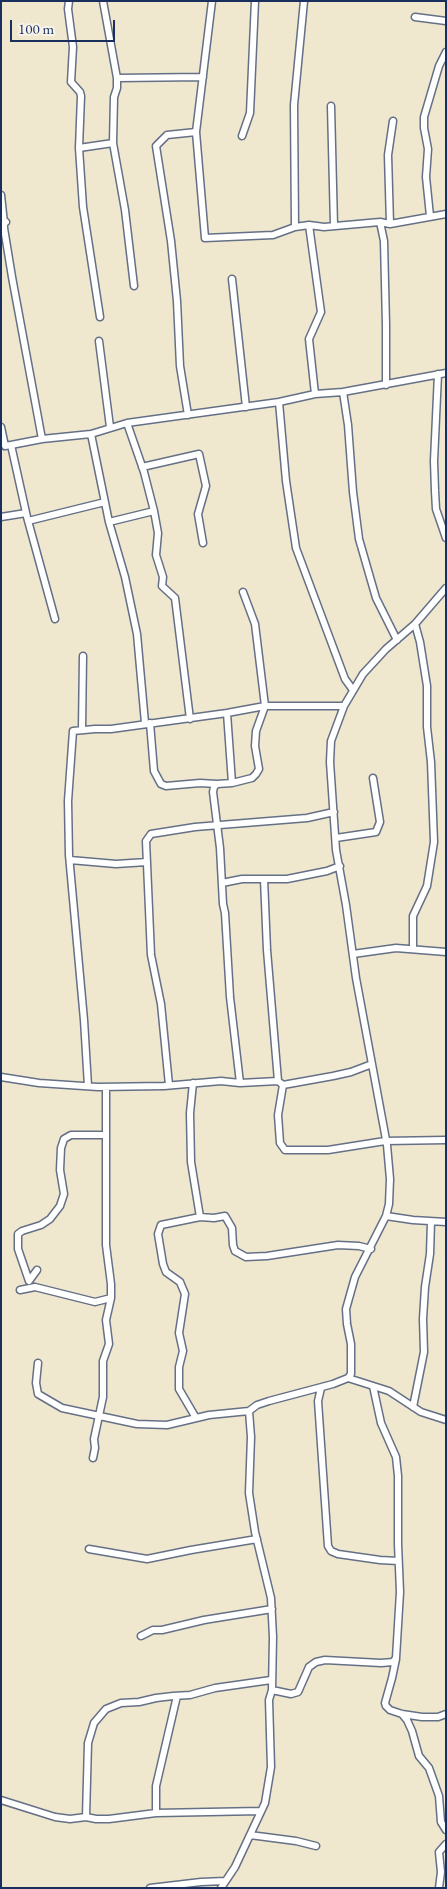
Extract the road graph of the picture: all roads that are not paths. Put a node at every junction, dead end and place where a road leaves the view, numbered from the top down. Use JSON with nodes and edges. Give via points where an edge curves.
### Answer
{"nodes":[{"id":1,"x":69,"y":1,"type":"edge"},
{"id":2,"x":103,"y":1,"type":"edge"},
{"id":3,"x":212,"y":1,"type":"edge"},
{"id":4,"x":256,"y":1,"type":"edge"},
{"id":5,"x":304,"y":1,"type":"edge"},
{"id":6,"x":415,"y":17,"type":"dead end"},
{"id":7,"x":446,"y":21,"type":"edge"},
{"id":8,"x":446,"y":52,"type":"edge"},
{"id":9,"x":203,"y":77,"type":"junction"},
{"id":10,"x":117,"y":78,"type":"junction"},
{"id":11,"x":331,"y":106,"type":"dead end"},
{"id":12,"x":393,"y":121,"type":"dead end"},
{"id":13,"x":196,"y":132,"type":"junction"},
{"id":14,"x":242,"y":136,"type":"dead end"},
{"id":15,"x":113,"y":143,"type":"junction"},
{"id":16,"x":79,"y":148,"type":"junction"},
{"id":17,"x":1,"y":195,"type":"edge"},
{"id":18,"x":446,"y":214,"type":"edge"},
{"id":19,"x":430,"y":216,"type":"junction"},
{"id":20,"x":380,"y":222,"type":"junction"},
{"id":21,"x":390,"y":224,"type":"junction"},
{"id":22,"x":309,"y":226,"type":"junction"},
{"id":23,"x":334,"y":226,"type":"junction"},
{"id":24,"x":295,"y":227,"type":"junction"},
{"id":25,"x":232,"y":279,"type":"dead end"},
{"id":26,"x":134,"y":286,"type":"dead end"},
{"id":27,"x":100,"y":317,"type":"dead end"},
{"id":28,"x":99,"y":341,"type":"dead end"},
{"id":29,"x":446,"y":373,"type":"edge"},
{"id":30,"x":438,"y":374,"type":"junction"},
{"id":31,"x":386,"y":385,"type":"junction"},
{"id":32,"x":343,"y":392,"type":"junction"},
{"id":33,"x":315,"y":394,"type":"junction"},
{"id":34,"x":279,"y":402,"type":"junction"},
{"id":35,"x":246,"y":407,"type":"junction"},
{"id":36,"x":188,"y":415,"type":"junction"},
{"id":37,"x":128,"y":423,"type":"junction"},
{"id":38,"x":1,"y":427,"type":"edge"},
{"id":39,"x":110,"y":427,"type":"junction"},
{"id":40,"x":91,"y":434,"type":"junction"},
{"id":41,"x":42,"y":439,"type":"junction"},
{"id":42,"x":6,"y":446,"type":"edge"},
{"id":43,"x":142,"y":467,"type":"junction"},
{"id":44,"x":105,"y":502,"type":"junction"},
{"id":45,"x":154,"y":511,"type":"junction"},
{"id":46,"x":26,"y":513,"type":"junction"},
{"id":47,"x":1,"y":517,"type":"edge"},
{"id":48,"x":28,"y":521,"type":"junction"},
{"id":49,"x":109,"y":522,"type":"junction"},
{"id":50,"x":446,"y":538,"type":"edge"},
{"id":51,"x":203,"y":543,"type":"dead end"},
{"id":52,"x":446,"y":588,"type":"edge"},
{"id":53,"x":244,"y":592,"type":"dead end"},
{"id":54,"x":55,"y":619,"type":"dead end"},
{"id":55,"x":415,"y":624,"type":"junction"},
{"id":56,"x":397,"y":640,"type":"junction"},
{"id":57,"x":83,"y":656,"type":"dead end"},
{"id":58,"x":353,"y":690,"type":"junction"},
{"id":59,"x":265,"y":706,"type":"junction"},
{"id":60,"x":344,"y":706,"type":"junction"},
{"id":61,"x":227,"y":713,"type":"junction"},
{"id":62,"x":190,"y":719,"type":"junction"},
{"id":63,"x":147,"y":723,"type":"junction"},
{"id":64,"x":82,"y":730,"type":"junction"},
{"id":65,"x":373,"y":778,"type":"dead end"},
{"id":66,"x":232,"y":782,"type":"junction"},
{"id":67,"x":217,"y":784,"type":"junction"},
{"id":68,"x":334,"y":812,"type":"junction"},
{"id":69,"x":217,"y":824,"type":"junction"},
{"id":70,"x":336,"y":838,"type":"junction"},
{"id":71,"x":70,"y":860,"type":"junction"},
{"id":72,"x":146,"y":862,"type":"junction"},
{"id":73,"x":340,"y":866,"type":"junction"},
{"id":74,"x":264,"y":879,"type":"junction"},
{"id":75,"x":222,"y":883,"type":"junction"},
{"id":76,"x":413,"y":949,"type":"junction"},
{"id":77,"x":446,"y":952,"type":"edge"},
{"id":78,"x":353,"y":954,"type":"junction"},
{"id":79,"x":372,"y":1064,"type":"junction"},
{"id":80,"x":1,"y":1078,"type":"edge"},
{"id":81,"x":193,"y":1083,"type":"junction"},
{"id":82,"x":240,"y":1083,"type":"junction"},
{"id":83,"x":280,"y":1083,"type":"junction"},
{"id":84,"x":169,"y":1085,"type":"junction"},
{"id":85,"x":88,"y":1086,"type":"junction"},
{"id":86,"x":106,"y":1087,"type":"junction"},
{"id":87,"x":106,"y":1134,"type":"junction"},
{"id":88,"x":446,"y":1140,"type":"edge"},
{"id":89,"x":386,"y":1141,"type":"junction"},
{"id":90,"x":386,"y":1216,"type":"junction"},
{"id":91,"x":200,"y":1218,"type":"junction"},
{"id":92,"x":430,"y":1222,"type":"junction"},
{"id":93,"x":446,"y":1222,"type":"edge"},
{"id":94,"x":371,"y":1249,"type":"junction"},
{"id":95,"x":37,"y":1270,"type":"dead end"},
{"id":96,"x":20,"y":1290,"type":"dead end"},
{"id":97,"x":111,"y":1298,"type":"junction"},
{"id":98,"x":38,"y":1363,"type":"dead end"},
{"id":99,"x":348,"y":1378,"type":"junction"},
{"id":100,"x":373,"y":1386,"type":"junction"},
{"id":101,"x":321,"y":1388,"type":"junction"},
{"id":102,"x":413,"y":1407,"type":"junction"},
{"id":103,"x":249,"y":1411,"type":"junction"},
{"id":104,"x":99,"y":1415,"type":"junction"},
{"id":105,"x":196,"y":1418,"type":"junction"},
{"id":106,"x":446,"y":1420,"type":"edge"},
{"id":107,"x":93,"y":1458,"type":"dead end"},
{"id":108,"x":257,"y":1539,"type":"junction"},
{"id":109,"x":89,"y":1549,"type":"dead end"},
{"id":110,"x":398,"y":1561,"type":"junction"},
{"id":111,"x":272,"y":1609,"type":"junction"},
{"id":112,"x":141,"y":1636,"type":"dead end"},
{"id":113,"x":396,"y":1658,"type":"junction"},
{"id":114,"x":271,"y":1680,"type":"junction"},
{"id":115,"x":272,"y":1690,"type":"junction"},
{"id":116,"x":177,"y":1696,"type":"junction"},
{"id":117,"x":402,"y":1714,"type":"junction"},
{"id":118,"x":446,"y":1714,"type":"edge"},
{"id":119,"x":1,"y":1800,"type":"edge"},
{"id":120,"x":260,"y":1811,"type":"junction"},
{"id":121,"x":156,"y":1813,"type":"junction"},
{"id":122,"x":86,"y":1817,"type":"junction"},
{"id":123,"x":446,"y":1830,"type":"edge"},
{"id":124,"x":250,"y":1835,"type":"junction"},
{"id":125,"x":446,"y":1844,"type":"edge"},
{"id":126,"x":316,"y":1846,"type":"dead end"},
{"id":127,"x":225,"y":1881,"type":"junction"},
{"id":128,"x":150,"y":1888,"type":"edge"},
{"id":129,"x":221,"y":1888,"type":"edge"},
{"id":130,"x":439,"y":1888,"type":"edge"}],
"edges":[{"from":1,"to":16,"type":"street","via":[[73,47],[71,82],[81,96]]},
{"from":2,"to":10,"type":"street"},
{"from":3,"to":9,"type":"street"},
{"from":4,"to":14,"type":"street","via":[[250,112]]},
{"from":5,"to":24,"type":"street","via":[[294,105]]},
{"from":6,"to":7,"type":"street"},
{"from":8,"to":19,"type":"street","via":[[424,117]]},
{"from":9,"to":10,"type":"street"},
{"from":9,"to":13,"type":"street"},
{"from":10,"to":15,"type":"street"},
{"from":11,"to":23,"type":"street"},
{"from":12,"to":21,"type":"street","via":[[388,155]]},
{"from":13,"to":24,"type":"street","via":[[205,238],[273,235]]},
{"from":13,"to":36,"type":"street","via":[[167,135],[156,146],[171,241],[180,366]]},
{"from":15,"to":16,"type":"street"},
{"from":15,"to":26,"type":"street"},
{"from":16,"to":27,"type":"street","via":[[83,207]]},
{"from":17,"to":41,"type":"street"},
{"from":18,"to":19,"type":"street"},
{"from":19,"to":21,"type":"street"},
{"from":20,"to":21,"type":"street"},
{"from":20,"to":23,"type":"street"},
{"from":20,"to":31,"type":"street","via":[[384,241]]},
{"from":22,"to":23,"type":"street"},
{"from":22,"to":24,"type":"street"},
{"from":22,"to":33,"type":"street","via":[[321,312],[309,339]]},
{"from":25,"to":35,"type":"street"},
{"from":28,"to":39,"type":"street"},
{"from":29,"to":30,"type":"street"},
{"from":30,"to":31,"type":"street"},
{"from":30,"to":50,"type":"street","via":[[435,491],[436,509]]},
{"from":31,"to":32,"type":"street"},
{"from":32,"to":33,"type":"street"},
{"from":32,"to":56,"type":"street","via":[[360,539],[376,598]]},
{"from":33,"to":34,"type":"street"},
{"from":34,"to":35,"type":"street"},
{"from":34,"to":58,"type":"street","via":[[296,548],[345,679]]},
{"from":35,"to":36,"type":"street"},
{"from":36,"to":37,"type":"street"},
{"from":37,"to":39,"type":"street"},
{"from":37,"to":43,"type":"street"},
{"from":38,"to":42,"type":"street"},
{"from":39,"to":40,"type":"street"},
{"from":40,"to":41,"type":"street"},
{"from":40,"to":44,"type":"street"},
{"from":41,"to":42,"type":"street"},
{"from":42,"to":46,"type":"street"},
{"from":43,"to":45,"type":"street"},
{"from":43,"to":51,"type":"street","via":[[199,454],[206,486],[198,514]]},
{"from":44,"to":48,"type":"street"},
{"from":44,"to":49,"type":"street"},
{"from":45,"to":49,"type":"street"},
{"from":45,"to":62,"type":"street","via":[[158,533],[156,555],[163,577],[162,586],[175,598]]},
{"from":46,"to":47,"type":"street"},
{"from":46,"to":48,"type":"street"},
{"from":48,"to":54,"type":"street"},
{"from":49,"to":63,"type":"street","via":[[126,577],[137,634]]},
{"from":52,"to":55,"type":"street"},
{"from":53,"to":59,"type":"street","via":[[255,624]]},
{"from":55,"to":56,"type":"street"},
{"from":55,"to":76,"type":"street","via":[[427,686],[434,842],[427,886],[413,916]]},
{"from":56,"to":58,"type":"street","via":[[363,674]]},
{"from":57,"to":64,"type":"street"},
{"from":58,"to":60,"type":"street"},
{"from":59,"to":60,"type":"street"},
{"from":59,"to":61,"type":"street"},
{"from":59,"to":66,"type":"street","via":[[256,731],[258,769],[252,778]]},
{"from":60,"to":68,"type":"street","via":[[331,741]]},
{"from":61,"to":62,"type":"street"},
{"from":61,"to":66,"type":"street"},
{"from":62,"to":63,"type":"street"},
{"from":63,"to":64,"type":"street"},
{"from":63,"to":67,"type":"street","via":[[154,772],[160,784]]},
{"from":64,"to":71,"type":"street","via":[[72,731],[70,752]]},
{"from":65,"to":70,"type":"street","via":[[380,822],[376,832]]},
{"from":66,"to":67,"type":"street"},
{"from":67,"to":69,"type":"street","via":[[213,792]]},
{"from":68,"to":69,"type":"street"},
{"from":68,"to":70,"type":"street"},
{"from":69,"to":72,"type":"street","via":[[152,834],[146,841]]},
{"from":69,"to":75,"type":"street"},
{"from":70,"to":73,"type":"street"},
{"from":71,"to":72,"type":"street","via":[[116,864]]},
{"from":71,"to":85,"type":"street"},
{"from":72,"to":84,"type":"street","via":[[151,955],[161,1004]]},
{"from":73,"to":74,"type":"street","via":[[327,872],[287,879]]},
{"from":73,"to":78,"type":"street"},
{"from":74,"to":75,"type":"street"},
{"from":74,"to":83,"type":"street","via":[[267,950]]},
{"from":75,"to":82,"type":"street"},
{"from":76,"to":77,"type":"street"},
{"from":76,"to":78,"type":"street"},
{"from":78,"to":79,"type":"street"},
{"from":79,"to":83,"type":"street","via":[[333,1076]]},
{"from":79,"to":89,"type":"street"},
{"from":80,"to":85,"type":"street"},
{"from":81,"to":82,"type":"street"},
{"from":81,"to":84,"type":"street"},
{"from":81,"to":91,"type":"street","via":[[191,1162]]},
{"from":82,"to":83,"type":"street"},
{"from":83,"to":89,"type":"street","via":[[280,1143],[286,1150],[328,1150]]},
{"from":84,"to":86,"type":"street"},
{"from":85,"to":86,"type":"street"},
{"from":86,"to":87,"type":"street"},
{"from":87,"to":95,"type":"street","via":[[70,1135],[64,1139],[60,1170],[64,1194],[60,1206],[50,1219],[18,1234],[18,1249],[29,1280]]},
{"from":87,"to":97,"type":"street","via":[[106,1245]]},
{"from":88,"to":89,"type":"street"},
{"from":89,"to":90,"type":"street","via":[[390,1179]]},
{"from":90,"to":92,"type":"street"},
{"from":90,"to":94,"type":"street"},
{"from":91,"to":94,"type":"street","via":[[225,1216],[232,1228],[235,1250],[246,1257],[338,1245]]},
{"from":91,"to":105,"type":"street","via":[[161,1225],[158,1234],[166,1272],[180,1282],[185,1294],[180,1333],[183,1351],[179,1389]]},
{"from":92,"to":93,"type":"street"},
{"from":92,"to":102,"type":"street","via":[[430,1254],[424,1295],[424,1352]]},
{"from":94,"to":99,"type":"street","via":[[355,1277],[346,1309],[352,1363]]},
{"from":96,"to":97,"type":"street","via":[[35,1287],[95,1302]]},
{"from":97,"to":104,"type":"street","via":[[106,1320],[109,1344],[103,1361],[103,1397]]},
{"from":98,"to":104,"type":"street","via":[[38,1394],[62,1408]]},
{"from":99,"to":100,"type":"street"},
{"from":99,"to":101,"type":"street"},
{"from":100,"to":102,"type":"street","via":[[389,1391]]},
{"from":100,"to":110,"type":"street","via":[[381,1423],[396,1457]]},
{"from":101,"to":103,"type":"street","via":[[269,1401]]},
{"from":101,"to":110,"type":"street","via":[[318,1401],[328,1546],[338,1554]]},
{"from":102,"to":106,"type":"street"},
{"from":103,"to":105,"type":"street"},
{"from":103,"to":108,"type":"street","via":[[249,1493]]},
{"from":104,"to":105,"type":"street","via":[[137,1424],[167,1425]]},
{"from":104,"to":107,"type":"street"},
{"from":108,"to":109,"type":"street","via":[[147,1559]]},
{"from":108,"to":111,"type":"street"},
{"from":110,"to":113,"type":"street","via":[[400,1592]]},
{"from":111,"to":112,"type":"street","via":[[153,1630]]},
{"from":111,"to":114,"type":"street"},
{"from":113,"to":115,"type":"street","via":[[393,1662],[381,1663],[316,1662],[309,1668],[298,1692],[291,1694]]},
{"from":113,"to":117,"type":"street","via":[[385,1703],[390,1710]]},
{"from":114,"to":115,"type":"street"},
{"from":114,"to":116,"type":"street"},
{"from":115,"to":120,"type":"street","via":[[269,1700],[271,1767],[265,1803]]},
{"from":116,"to":121,"type":"street","via":[[156,1786]]},
{"from":116,"to":122,"type":"street","via":[[121,1703],[106,1709],[94,1723],[88,1743]]},
{"from":117,"to":118,"type":"street","via":[[422,1717]]},
{"from":117,"to":123,"type":"street","via":[[439,1796],[441,1822]]},
{"from":119,"to":122,"type":"street","via":[[55,1817]]},
{"from":120,"to":121,"type":"street"},
{"from":120,"to":124,"type":"street"},
{"from":121,"to":122,"type":"street","via":[[109,1819]]},
{"from":124,"to":126,"type":"street"},
{"from":124,"to":127,"type":"street"},
{"from":125,"to":130,"type":"street","via":[[439,1852]]},
{"from":127,"to":128,"type":"street"},
{"from":127,"to":129,"type":"street"}]}
